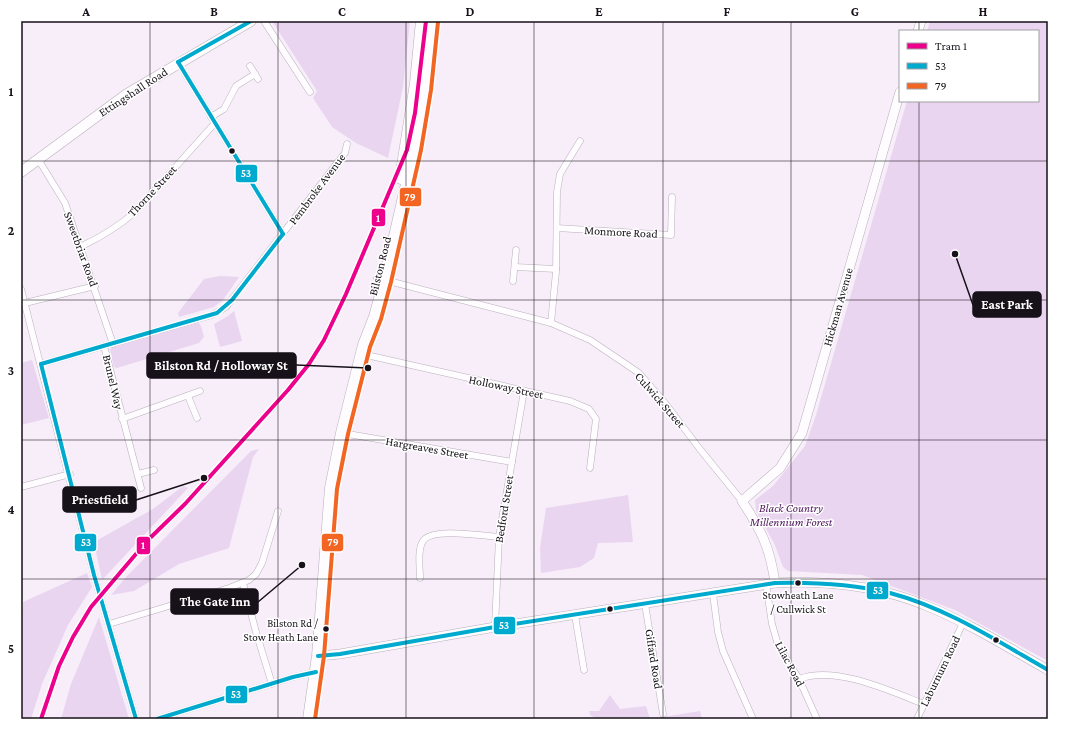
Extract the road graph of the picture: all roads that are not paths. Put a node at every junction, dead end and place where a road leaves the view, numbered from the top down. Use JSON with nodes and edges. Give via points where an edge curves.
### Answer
{"nodes":[{"id":1,"x":251,"y":21,"type":"edge"},
{"id":2,"x":264,"y":21,"type":"edge"},
{"id":3,"x":422,"y":21,"type":"edge"},
{"id":4,"x":432,"y":21,"type":"edge"},
{"id":5,"x":178,"y":62,"type":"junction"},
{"id":6,"x":250,"y":66,"type":"dead end"},
{"id":7,"x":310,"y":92,"type":"dead end"},
{"id":8,"x":899,"y":95,"type":"edge"},
{"id":9,"x":211,"y":117,"type":"junction"},
{"id":10,"x":215,"y":123,"type":"junction"},
{"id":11,"x":580,"y":141,"type":"dead end"},
{"id":12,"x":348,"y":144,"type":"dead end"},
{"id":13,"x":38,"y":160,"type":"junction"},
{"id":14,"x":21,"y":172,"type":"edge"},
{"id":15,"x":672,"y":197,"type":"dead end"},
{"id":16,"x":557,"y":228,"type":"junction"},
{"id":17,"x":283,"y":234,"type":"junction"},
{"id":18,"x":80,"y":247,"type":"junction"},
{"id":19,"x":516,"y":250,"type":"dead end"},
{"id":20,"x":515,"y":267,"type":"junction"},
{"id":21,"x":556,"y":270,"type":"junction"},
{"id":22,"x":381,"y":279,"type":"junction"},
{"id":23,"x":513,"y":281,"type":"dead end"},
{"id":24,"x":95,"y":286,"type":"junction"},
{"id":25,"x":21,"y":289,"type":"edge"},
{"id":26,"x":25,"y":303,"type":"junction"},
{"id":27,"x":551,"y":323,"type":"junction"},
{"id":28,"x":114,"y":344,"type":"junction"},
{"id":29,"x":104,"y":346,"type":"junction"},
{"id":30,"x":363,"y":350,"type":"junction"},
{"id":31,"x":41,"y":364,"type":"junction"},
{"id":32,"x":200,"y":391,"type":"dead end"},
{"id":33,"x":524,"y":392,"type":"junction"},
{"id":34,"x":188,"y":396,"type":"junction"},
{"id":35,"x":198,"y":418,"type":"dead end"},
{"id":36,"x":122,"y":419,"type":"junction"},
{"id":37,"x":342,"y":433,"type":"junction"},
{"id":38,"x":512,"y":462,"type":"junction"},
{"id":39,"x":590,"y":468,"type":"dead end"},
{"id":40,"x":154,"y":470,"type":"dead end"},
{"id":41,"x":70,"y":474,"type":"junction"},
{"id":42,"x":138,"y":474,"type":"junction"},
{"id":43,"x":21,"y":487,"type":"edge"},
{"id":44,"x":141,"y":488,"type":"dead end"},
{"id":45,"x":742,"y":501,"type":"junction"},
{"id":46,"x":278,"y":511,"type":"dead end"},
{"id":47,"x":499,"y":538,"type":"junction"},
{"id":48,"x":420,"y":578,"type":"dead end"},
{"id":49,"x":243,"y":583,"type":"junction"},
{"id":50,"x":771,"y":583,"type":"junction"},
{"id":51,"x":712,"y":594,"type":"junction"},
{"id":52,"x":645,"y":604,"type":"junction"},
{"id":53,"x":575,"y":615,"type":"junction"},
{"id":54,"x":963,"y":623,"type":"junction"},
{"id":55,"x":109,"y":624,"type":"junction"},
{"id":56,"x":495,"y":627,"type":"junction"},
{"id":57,"x":318,"y":656,"type":"junction"},
{"id":58,"x":584,"y":670,"type":"dead end"},
{"id":59,"x":1048,"y":670,"type":"edge"},
{"id":60,"x":316,"y":672,"type":"junction"},
{"id":61,"x":799,"y":679,"type":"junction"},
{"id":62,"x":272,"y":684,"type":"junction"},
{"id":63,"x":924,"y":704,"type":"junction"},
{"id":64,"x":663,"y":714,"type":"dead end"},
{"id":65,"x":136,"y":719,"type":"edge"},
{"id":66,"x":157,"y":719,"type":"edge"},
{"id":67,"x":310,"y":719,"type":"edge"},
{"id":68,"x":753,"y":719,"type":"edge"},
{"id":69,"x":817,"y":719,"type":"edge"},
{"id":70,"x":917,"y":719,"type":"edge"}],
"edges":[{"from":1,"to":5,"type":"main road","name":"Ettingshall Road"},
{"from":2,"to":7,"type":"street"},
{"from":3,"to":22,"type":"highway","name":"Bilston Road","via":[[416,83]]},
{"from":4,"to":22,"type":"highway","name":"Bilston Road","via":[[416,143]]},
{"from":5,"to":9,"type":"street"},
{"from":5,"to":13,"type":"main road","name":"Ettingshall Road","via":[[127,94]]},
{"from":6,"to":9,"type":"street","via":[[256,76],[236,86],[224,109]]},
{"from":8,"to":45,"type":"street","name":"Hickman Avenue","via":[[802,433],[780,468]]},
{"from":9,"to":10,"type":"street"},
{"from":10,"to":17,"type":"street"},
{"from":10,"to":18,"type":"street","name":"Thorne Street","via":[[135,212],[110,232]]},
{"from":11,"to":16,"type":"street","via":[[560,174]]},
{"from":12,"to":17,"type":"street","name":"Pembroke Avenue","via":[[345,154]]},
{"from":13,"to":14,"type":"main road","name":"Ettingshall Road"},
{"from":13,"to":18,"type":"street","name":"Sweetbriar Road","via":[[65,203]]},
{"from":15,"to":16,"type":"street","name":"Monmore Road","via":[[671,235]]},
{"from":16,"to":21,"type":"street"},
{"from":17,"to":28,"type":"street","name":"Pembroke Avenue","via":[[232,300],[217,313]]},
{"from":18,"to":24,"type":"street","name":"Sweetbriar Road"},
{"from":19,"to":20,"type":"street"},
{"from":20,"to":21,"type":"street"},
{"from":20,"to":23,"type":"street"},
{"from":21,"to":27,"type":"street"},
{"from":22,"to":27,"type":"street","name":"Culwick Street"},
{"from":22,"to":30,"type":"highway","name":"Bilston Road","via":[[368,314]]},
{"from":24,"to":26,"type":"street"},
{"from":24,"to":28,"type":"street","name":"Sweetbriar Road"},
{"from":25,"to":26,"type":"street"},
{"from":26,"to":31,"type":"street"},
{"from":27,"to":45,"type":"street","name":"Culwick Street","via":[[590,340],[639,374]]},
{"from":28,"to":29,"type":"street","name":"Pembroke Avenue"},
{"from":29,"to":31,"type":"street","name":"Pembroke Avenue"},
{"from":29,"to":36,"type":"street","name":"Brunel Way"},
{"from":30,"to":33,"type":"street","name":"Holloway Street"},
{"from":30,"to":37,"type":"highway","name":"Bilston Road"},
{"from":31,"to":41,"type":"street"},
{"from":32,"to":34,"type":"street","name":"Brunel Way"},
{"from":33,"to":38,"type":"street","name":"Bedford Street"},
{"from":33,"to":39,"type":"street","name":"Holloway Street","via":[[570,401],[589,409],[596,419]]},
{"from":34,"to":35,"type":"street"},
{"from":34,"to":36,"type":"street","name":"Brunel Way"},
{"from":36,"to":42,"type":"street","name":"Brunel Way"},
{"from":37,"to":38,"type":"street","name":"Hargreaves Street"},
{"from":37,"to":57,"type":"highway","name":"Bilston Road","via":[[327,514]]},
{"from":38,"to":47,"type":"street","name":"Bedford Street"},
{"from":40,"to":42,"type":"street"},
{"from":41,"to":43,"type":"street"},
{"from":41,"to":55,"type":"street"},
{"from":42,"to":44,"type":"street","name":"Brunel Way"},
{"from":45,"to":50,"type":"street","name":"Culwick Street","via":[[771,556]]},
{"from":46,"to":49,"type":"street","via":[[262,563],[256,574]]},
{"from":47,"to":48,"type":"street","via":[[438,533],[428,536],[422,542]]},
{"from":47,"to":56,"type":"street","name":"Bedford Street"},
{"from":49,"to":55,"type":"street"},
{"from":49,"to":62,"type":"street"},
{"from":50,"to":51,"type":"street"},
{"from":50,"to":54,"type":"street","via":[[822,582],[878,590],[927,606]]},
{"from":50,"to":61,"type":"street","name":"Lilac Road","via":[[775,635]]},
{"from":51,"to":52,"type":"street"},
{"from":51,"to":68,"type":"street","via":[[723,651]]},
{"from":52,"to":53,"type":"street"},
{"from":52,"to":64,"type":"street","name":"Giffard Road"},
{"from":53,"to":56,"type":"street"},
{"from":53,"to":58,"type":"street"},
{"from":54,"to":59,"type":"street"},
{"from":54,"to":63,"type":"street","name":"Laburnum Road"},
{"from":55,"to":65,"type":"street"},
{"from":56,"to":57,"type":"street"},
{"from":57,"to":60,"type":"highway","name":"Bilston Road"},
{"from":60,"to":62,"type":"street"},
{"from":60,"to":67,"type":"highway","name":"Bilston Road"},
{"from":61,"to":63,"type":"street","via":[[815,674],[858,681],[879,686]]},
{"from":61,"to":69,"type":"street","name":"Lilac Road"},
{"from":62,"to":66,"type":"street"},
{"from":63,"to":70,"type":"street","name":"Laburnum Road"}]}
